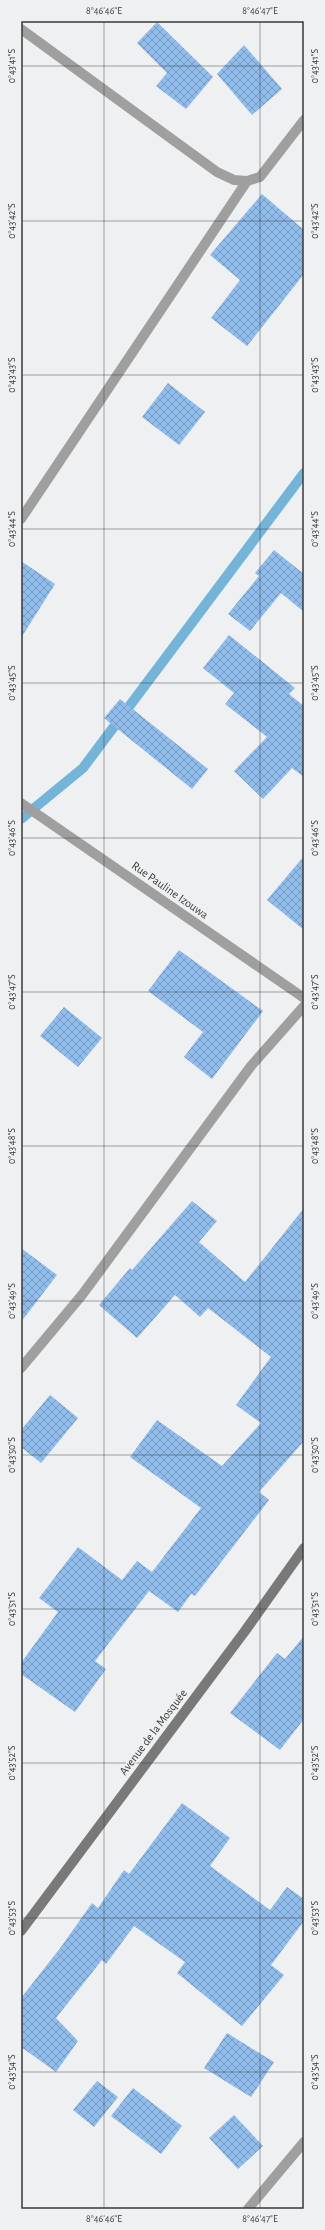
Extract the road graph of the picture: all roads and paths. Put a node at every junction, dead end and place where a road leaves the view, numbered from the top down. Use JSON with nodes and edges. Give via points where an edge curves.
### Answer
{"nodes":[{"id":1,"x":21,"y":29,"type":"edge"},
{"id":2,"x":304,"y":120,"type":"edge"},
{"id":3,"x":247,"y":181,"type":"junction"},
{"id":4,"x":21,"y":520,"type":"edge"},
{"id":5,"x":21,"y":803,"type":"edge"},
{"id":6,"x":304,"y":998,"type":"edge"},
{"id":7,"x":304,"y":1006,"type":"edge"},
{"id":8,"x":21,"y":1368,"type":"edge"},
{"id":9,"x":304,"y":1548,"type":"edge"},
{"id":10,"x":21,"y":1931,"type":"edge"},
{"id":11,"x":304,"y":2142,"type":"edge"},
{"id":12,"x":248,"y":2209,"type":"edge"}],
"edges":[{"from":1,"to":3,"type":"street","via":[[217,172],[234,180]]},
{"from":2,"to":3,"type":"street","via":[[260,177]]},
{"from":3,"to":4,"type":"street"},
{"from":5,"to":6,"type":"street","name":"Rue Pauline Izouwa"},
{"from":7,"to":8,"type":"street","via":[[251,1066],[82,1295]]},
{"from":9,"to":10,"type":"street","name":"Avenue de la Mosquée"},
{"from":11,"to":12,"type":"street"}]}
